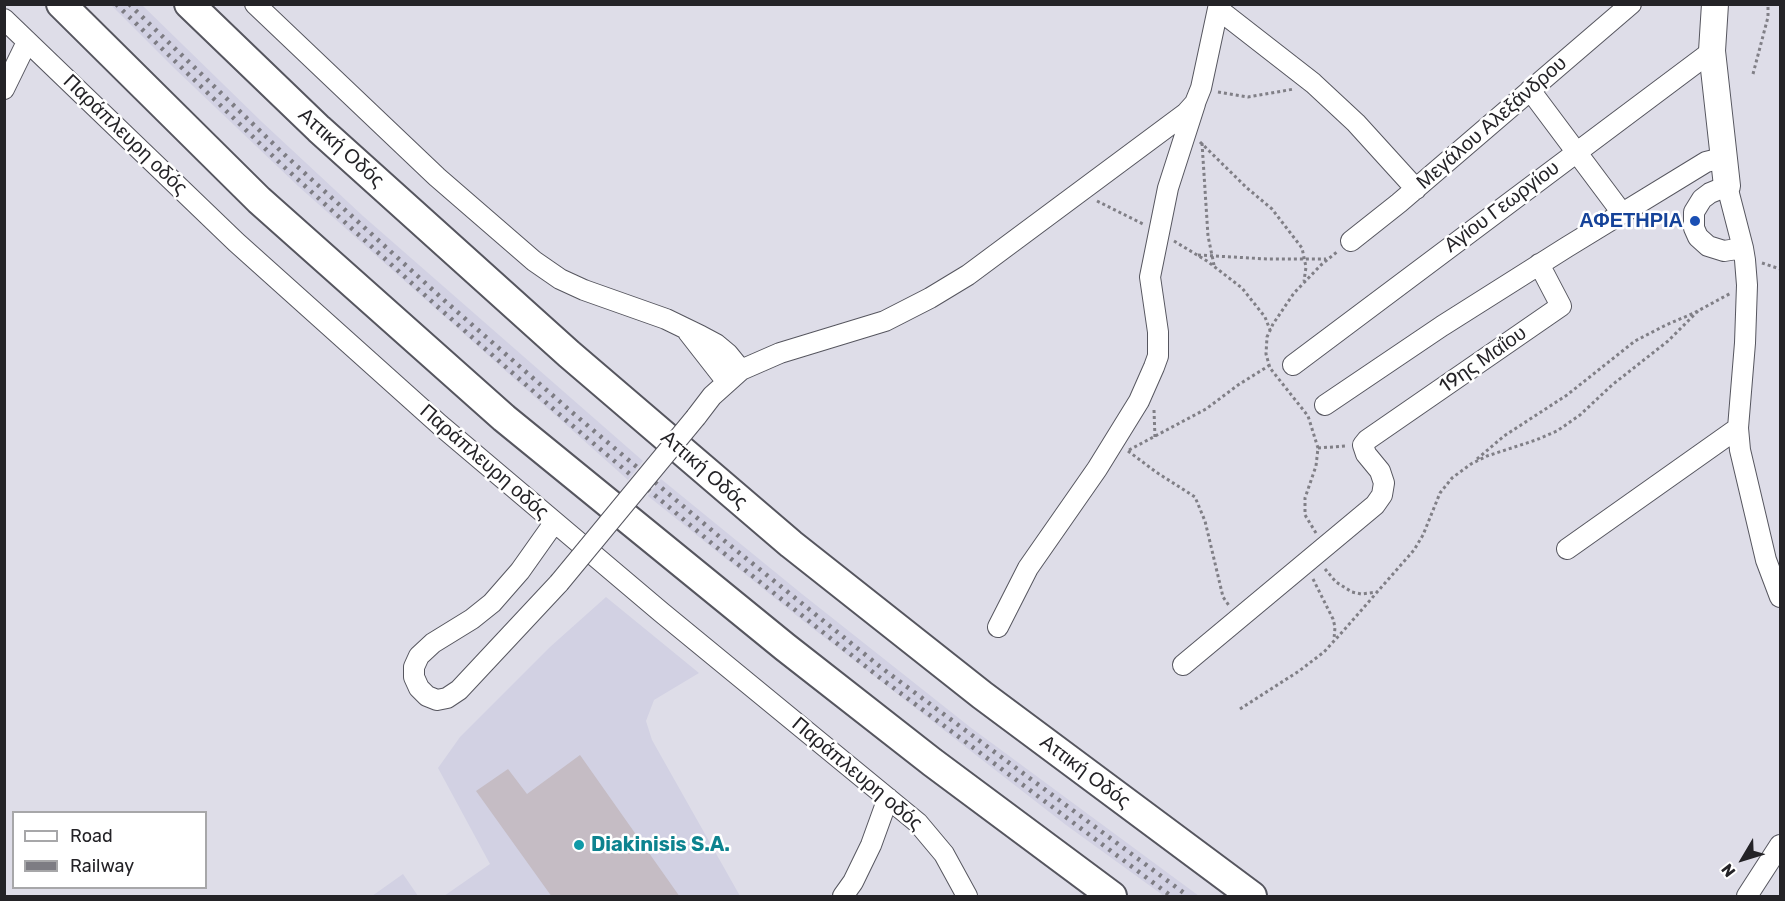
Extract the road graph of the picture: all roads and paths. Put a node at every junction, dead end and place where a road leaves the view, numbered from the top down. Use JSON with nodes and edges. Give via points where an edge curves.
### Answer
{"nodes":[{"id":1,"x":61,"y":4,"type":"edge"},
{"id":2,"x":189,"y":4,"type":"edge"},
{"id":3,"x":255,"y":4,"type":"edge"},
{"id":4,"x":1631,"y":4,"type":"edge"},
{"id":5,"x":1715,"y":4,"type":"edge"},
{"id":6,"x":1768,"y":4,"type":"edge"},
{"id":7,"x":1218,"y":7,"type":"edge"},
{"id":8,"x":4,"y":19,"type":"edge"},
{"id":9,"x":27,"y":42,"type":"junction"},
{"id":10,"x":1712,"y":51,"type":"junction"},
{"id":11,"x":1753,"y":74,"type":"dead end"},
{"id":12,"x":1313,"y":83,"type":"junction"},
{"id":13,"x":4,"y":89,"type":"edge"},
{"id":14,"x":1530,"y":90,"type":"junction"},
{"id":15,"x":1195,"y":103,"type":"junction"},
{"id":16,"x":1194,"y":137,"type":"junction"},
{"id":17,"x":1576,"y":152,"type":"junction"},
{"id":18,"x":1722,"y":158,"type":"junction"},
{"id":19,"x":1727,"y":186,"type":"junction"},
{"id":20,"x":1416,"y":189,"type":"junction"},
{"id":21,"x":1079,"y":192,"type":"junction"},
{"id":22,"x":1622,"y":213,"type":"junction"},
{"id":23,"x":1159,"y":232,"type":"junction"},
{"id":24,"x":1351,"y":241,"type":"joint"},
{"id":25,"x":1743,"y":248,"type":"junction"},
{"id":26,"x":1196,"y":254,"type":"junction"},
{"id":27,"x":1212,"y":256,"type":"junction"},
{"id":28,"x":1305,"y":259,"type":"junction"},
{"id":29,"x":1328,"y":259,"type":"junction"},
{"id":30,"x":1539,"y":264,"type":"junction"},
{"id":31,"x":1215,"y":266,"type":"junction"},
{"id":32,"x":1304,"y":283,"type":"junction"},
{"id":33,"x":1747,"y":285,"type":"junction"},
{"id":34,"x":1699,"y":310,"type":"junction"},
{"id":35,"x":1270,"y":330,"type":"junction"},
{"id":36,"x":1270,"y":365,"type":"junction"},
{"id":37,"x":1293,"y":365,"type":"dead end"},
{"id":38,"x":734,"y":376,"type":"junction"},
{"id":39,"x":1325,"y":405,"type":"dead end"},
{"id":40,"x":1737,"y":428,"type":"junction"},
{"id":41,"x":1365,"y":443,"type":"junction"},
{"id":42,"x":1121,"y":445,"type":"junction"},
{"id":43,"x":1318,"y":448,"type":"junction"},
{"id":44,"x":1471,"y":464,"type":"junction"},
{"id":45,"x":554,"y":523,"type":"junction"},
{"id":46,"x":1567,"y":549,"type":"dead end"},
{"id":47,"x":1316,"y":555,"type":"junction"},
{"id":48,"x":1775,"y":566,"type":"edge"},
{"id":49,"x":1378,"y":592,"type":"junction"},
{"id":50,"x":1780,"y":597,"type":"edge"},
{"id":51,"x":1238,"y":618,"type":"junction"},
{"id":52,"x":998,"y":627,"type":"dead end"},
{"id":53,"x":1333,"y":641,"type":"junction"},
{"id":54,"x":1184,"y":664,"type":"dead end"},
{"id":55,"x":1240,"y":709,"type":"dead end"},
{"id":56,"x":888,"y":798,"type":"junction"},
{"id":57,"x":1780,"y":844,"type":"edge"},
{"id":58,"x":1772,"y":874,"type":"edge"},
{"id":59,"x":843,"y":897,"type":"edge"},
{"id":60,"x":967,"y":897,"type":"edge"},
{"id":61,"x":1112,"y":897,"type":"edge"},
{"id":62,"x":1252,"y":897,"type":"edge"},
{"id":63,"x":1747,"y":897,"type":"edge"}],
"edges":[{"from":1,"to":61,"type":"highway","via":[[259,200],[504,418],[785,647]]},
{"from":2,"to":62,"type":"highway","name":"Αττική Οδός","via":[[319,129],[569,354],[791,544],[982,695]]},
{"from":3,"to":38,"type":"street","via":[[437,177],[534,261],[584,290],[687,330]]},
{"from":4,"to":14,"type":"street","name":"Μεγάλου Αλεξάνδρου"},
{"from":5,"to":10,"type":"main road"},
{"from":6,"to":11,"type":"path"},
{"from":7,"to":12,"type":"street"},
{"from":7,"to":15,"type":"street"},
{"from":8,"to":9,"type":"street","name":"Παράπλευρη οδός"},
{"from":9,"to":13,"type":"street"},
{"from":9,"to":45,"type":"street","name":"Παράπλευρη οδός","via":[[236,242]]},
{"from":10,"to":17,"type":"street","name":"Αγίου Γεωργίου"},
{"from":10,"to":18,"type":"main road"},
{"from":12,"to":15,"type":"path","via":[[1248,97],[1219,91]]},
{"from":12,"to":20,"type":"street"},
{"from":14,"to":17,"type":"street"},
{"from":14,"to":20,"type":"street","name":"Μεγάλου Αλεξάνδρου"},
{"from":15,"to":16,"type":"street"},
{"from":15,"to":21,"type":"street","via":[[1170,126]]},
{"from":16,"to":23,"type":"street","via":[[1168,188]]},
{"from":16,"to":27,"type":"path"},
{"from":16,"to":28,"type":"path","via":[[1272,209],[1302,248]]},
{"from":17,"to":22,"type":"street"},
{"from":17,"to":37,"type":"street","name":"Αγίου Γεωργίου"},
{"from":18,"to":19,"type":"main road"},
{"from":18,"to":22,"type":"street","via":[[1706,162]]},
{"from":19,"to":25,"type":"street"},
{"from":19,"to":25,"type":"street","via":[[1702,199],[1694,212],[1694,228],[1708,246],[1724,251]]},
{"from":20,"to":24,"type":"street","name":"Μεγάλου Αλεξάνδρου"},
{"from":21,"to":23,"type":"path"},
{"from":21,"to":38,"type":"street","via":[[968,275],[907,311],[780,353]]},
{"from":22,"to":30,"type":"street"},
{"from":23,"to":26,"type":"path"},
{"from":23,"to":42,"type":"street","via":[[1150,277],[1158,356]]},
{"from":24,"to":29,"type":"path"},
{"from":25,"to":33,"type":"street"},
{"from":26,"to":27,"type":"path"},
{"from":26,"to":31,"type":"path"},
{"from":27,"to":28,"type":"path"},
{"from":27,"to":31,"type":"path"},
{"from":28,"to":29,"type":"path"},
{"from":28,"to":32,"type":"path"},
{"from":29,"to":32,"type":"path"},
{"from":30,"to":39,"type":"street"},
{"from":30,"to":41,"type":"street","name":"19ης Μαΐου","via":[[1561,306]]},
{"from":31,"to":35,"type":"path","via":[[1242,288],[1265,316]]},
{"from":32,"to":35,"type":"path"},
{"from":33,"to":34,"type":"path"},
{"from":33,"to":40,"type":"street"},
{"from":34,"to":44,"type":"path","via":[[1635,341]]},
{"from":34,"to":44,"type":"path","via":[[1668,341],[1557,431]]},
{"from":35,"to":36,"type":"path","via":[[1266,354]]},
{"from":36,"to":42,"type":"path","via":[[1206,409],[1142,445]]},
{"from":36,"to":43,"type":"path","via":[[1308,416]]},
{"from":38,"to":45,"type":"street","bridge":true,"via":[[559,584],[459,690],[437,700],[427,696],[414,677],[419,656],[492,603]]},
{"from":40,"to":46,"type":"street"},
{"from":40,"to":48,"type":"street"},
{"from":41,"to":43,"type":"path"},
{"from":41,"to":47,"type":"street","via":[[1366,454],[1384,483],[1382,495]]},
{"from":42,"to":51,"type":"path","via":[[1195,497],[1205,521],[1223,597]]},
{"from":42,"to":52,"type":"street","via":[[1028,568]]},
{"from":43,"to":47,"type":"path","via":[[1305,498],[1305,515]]},
{"from":44,"to":49,"type":"path","via":[[1440,493],[1414,550]]},
{"from":45,"to":56,"type":"street","name":"Παράπλευρη οδός"},
{"from":47,"to":49,"type":"path","via":[[1336,582],[1352,592]]},
{"from":47,"to":51,"type":"street"},
{"from":47,"to":53,"type":"path","via":[[1318,591],[1333,619]]},
{"from":48,"to":50,"type":"street"},
{"from":49,"to":53,"type":"path"},
{"from":51,"to":54,"type":"street"},
{"from":53,"to":55,"type":"path","via":[[1299,671]]},
{"from":56,"to":59,"type":"street","via":[[872,844]]},
{"from":56,"to":60,"type":"street","name":"Παράπλευρη οδός","via":[[918,823],[944,854]]},
{"from":57,"to":58,"type":"street"},
{"from":58,"to":63,"type":"street"}]}
